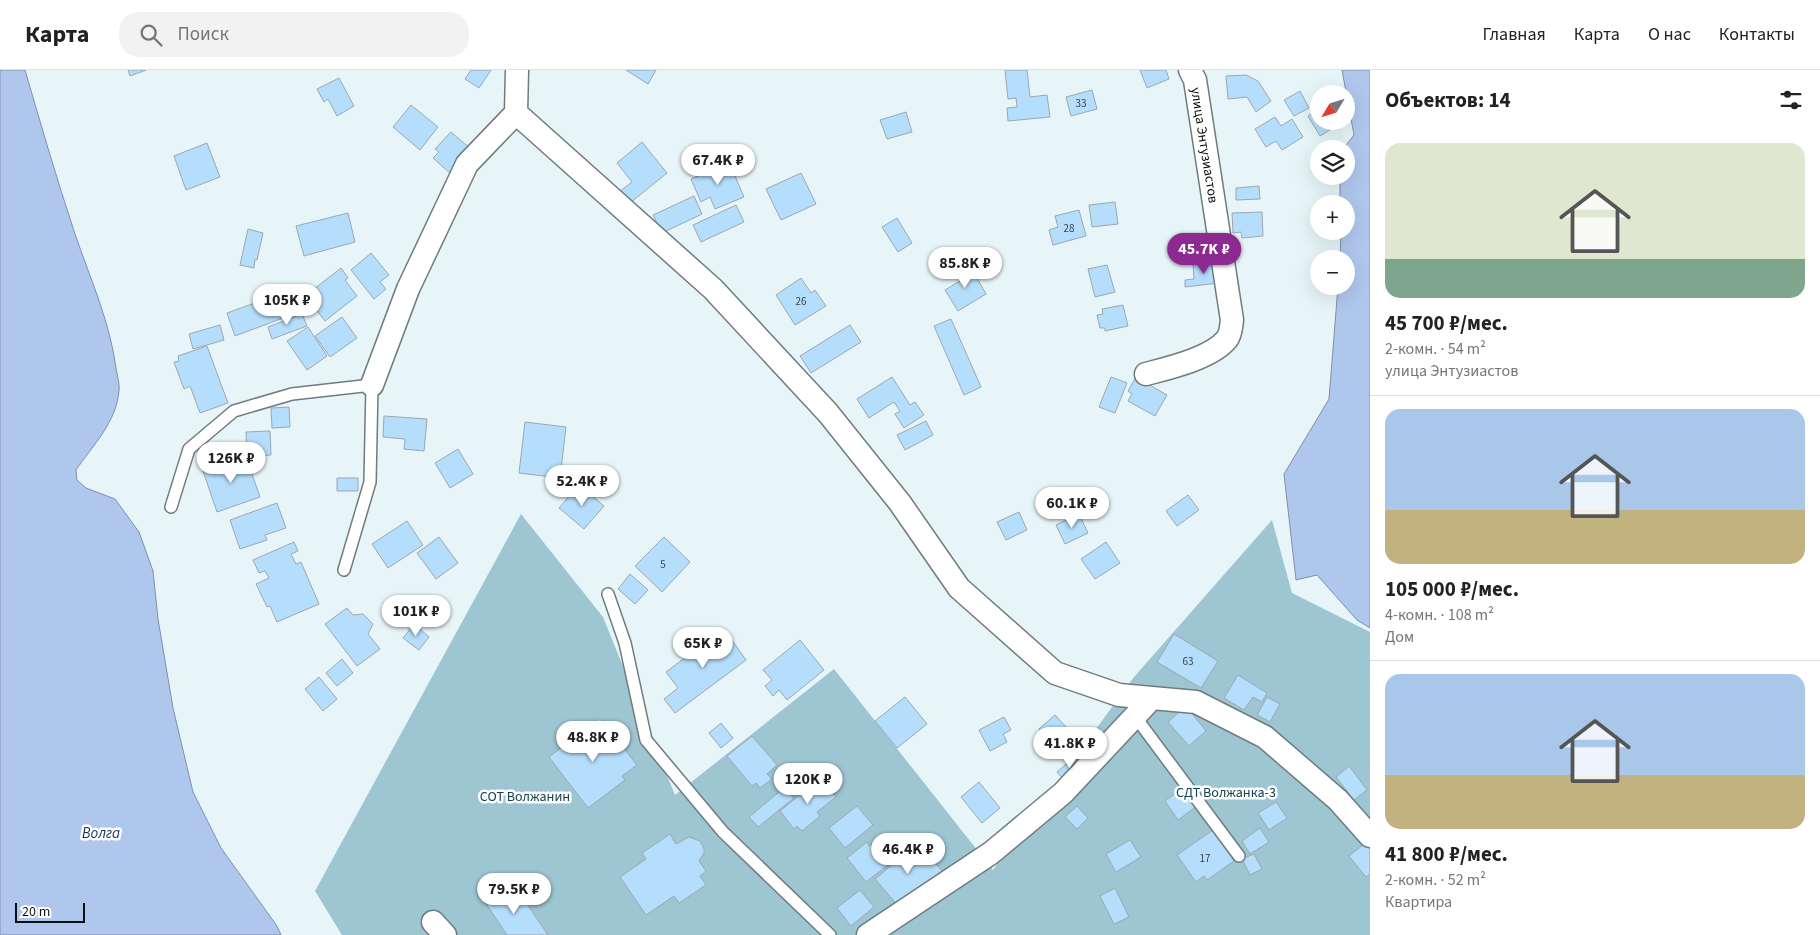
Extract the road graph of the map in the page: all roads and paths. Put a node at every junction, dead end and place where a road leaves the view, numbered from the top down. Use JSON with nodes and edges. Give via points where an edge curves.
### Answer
{"nodes":[{"id":1,"x":517,"y":70,"type":"edge"},
{"id":2,"x":1190,"y":70,"type":"edge"},
{"id":3,"x":516,"y":114,"type":"junction"},
{"id":4,"x":1146,"y":374,"type":"dead end"},
{"id":5,"x":372,"y":385,"type":"junction"},
{"id":6,"x":171,"y":507,"type":"dead end"},
{"id":7,"x":344,"y":570,"type":"dead end"},
{"id":8,"x":608,"y":594,"type":"dead end"},
{"id":9,"x":1119,"y":695,"type":"junction"},
{"id":10,"x":1152,"y":698,"type":"junction"},
{"id":11,"x":1135,"y":716,"type":"junction"},
{"id":12,"x":1370,"y":836,"type":"edge"},
{"id":13,"x":1239,"y":856,"type":"dead end"},
{"id":14,"x":830,"y":935,"type":"edge"},
{"id":15,"x":868,"y":935,"type":"edge"}],
"edges":[{"from":1,"to":3,"type":"street"},
{"from":2,"to":4,"type":"street","name":"улица Энтузиастов","via":[[1232,320],[1231,330],[1227,339],[1216,348],[1188,363]]},
{"from":3,"to":5,"type":"street","via":[[467,164],[408,289]]},
{"from":3,"to":9,"type":"street","via":[[713,289],[828,413],[900,503],[959,588],[1055,673]]},
{"from":5,"to":6,"type":"lane","via":[[292,394],[234,410],[189,449]]},
{"from":5,"to":7,"type":"lane","via":[[370,482]]},
{"from":8,"to":14,"type":"lane","via":[[625,643],[646,740],[723,832]]},
{"from":9,"to":10,"type":"street"},
{"from":9,"to":11,"type":"lane"},
{"from":10,"to":11,"type":"street"},
{"from":10,"to":12,"type":"street","via":[[1196,702],[1266,737],[1338,800]]},
{"from":11,"to":13,"type":"lane"},
{"from":11,"to":15,"type":"street","via":[[1063,793],[991,853]]}]}
